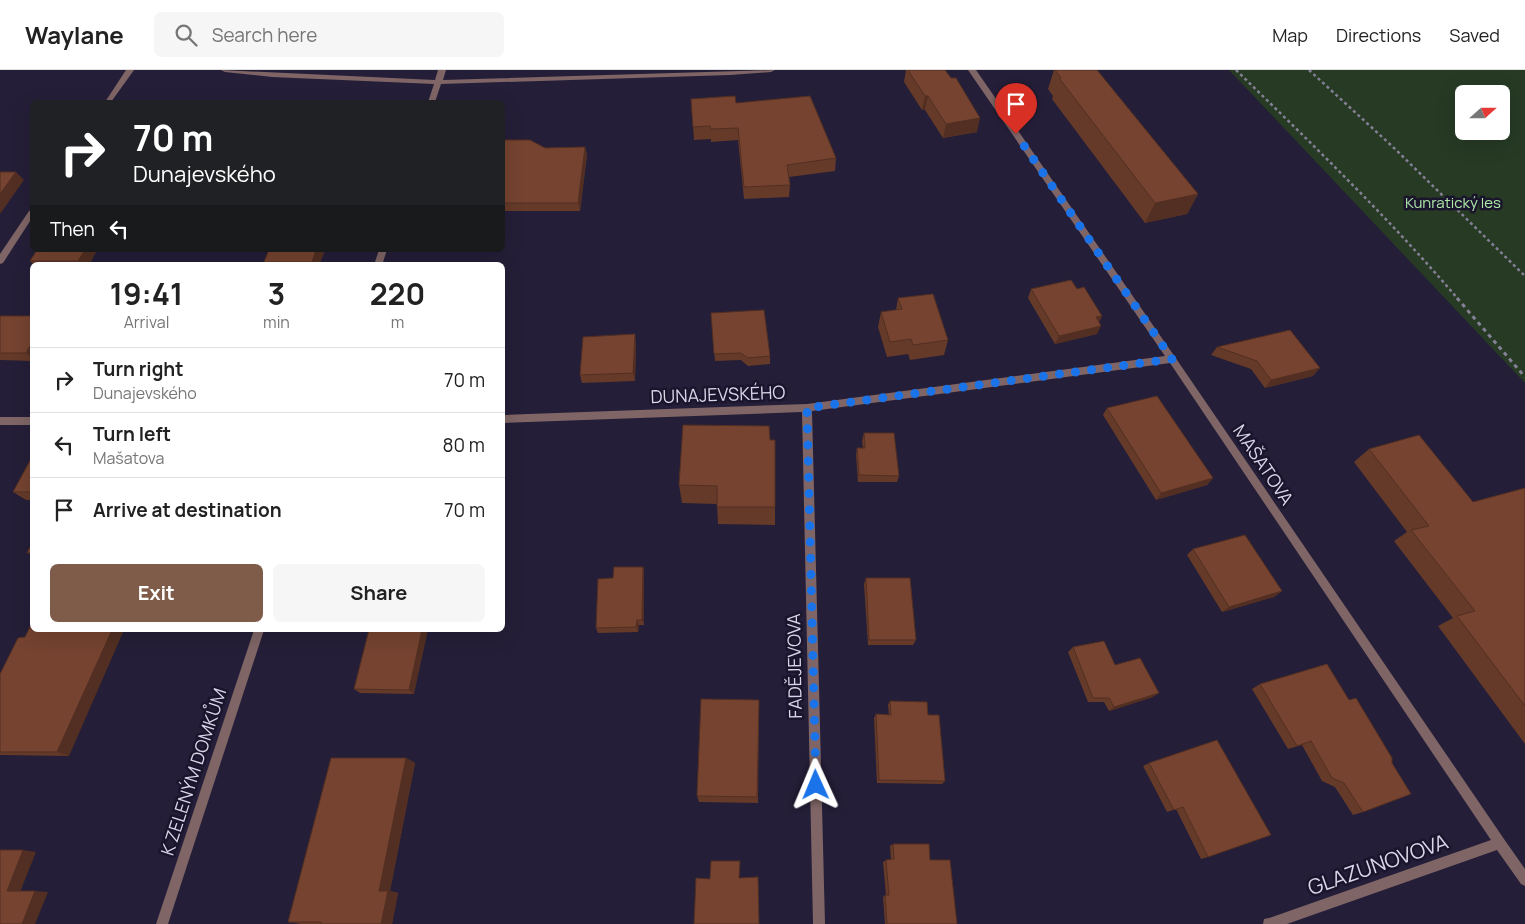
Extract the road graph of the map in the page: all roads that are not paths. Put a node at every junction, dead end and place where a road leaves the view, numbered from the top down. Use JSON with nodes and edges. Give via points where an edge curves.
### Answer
{"nodes":[{"id":1,"x":130,"y":70,"type":"edge"},
{"id":2,"x":225,"y":70,"type":"edge"},
{"id":3,"x":442,"y":70,"type":"edge"},
{"id":4,"x":771,"y":70,"type":"edge"},
{"id":5,"x":972,"y":70,"type":"edge"},
{"id":6,"x":438,"y":82,"type":"junction"},
{"id":7,"x":109,"y":100,"type":"edge"},
{"id":8,"x":433,"y":100,"type":"edge"},
{"id":9,"x":30,"y":216,"type":"edge"},
{"id":10,"x":0,"y":261,"type":"edge"},
{"id":11,"x":1172,"y":359,"type":"junction"},
{"id":12,"x":807,"y":408,"type":"junction"},
{"id":13,"x":505,"y":419,"type":"edge"},
{"id":14,"x":0,"y":421,"type":"edge"},
{"id":15,"x":30,"y":421,"type":"edge"},
{"id":16,"x":258,"y":632,"type":"edge"},
{"id":17,"x":1500,"y":843,"type":"junction"},
{"id":18,"x":1525,"y":880,"type":"edge"},
{"id":19,"x":162,"y":924,"type":"edge"},
{"id":20,"x":819,"y":924,"type":"edge"},
{"id":21,"x":1269,"y":924,"type":"edge"}],
"edges":[{"from":1,"to":7,"type":"street"},
{"from":2,"to":6,"type":"street"},
{"from":3,"to":6,"type":"street"},
{"from":4,"to":6,"type":"street"},
{"from":5,"to":11,"type":"street","name":"MAŠATOVA"},
{"from":6,"to":8,"type":"street"},
{"from":9,"to":10,"type":"street"},
{"from":11,"to":12,"type":"street","name":"DUNAJEVSKÉHO"},
{"from":11,"to":17,"type":"street","name":"MAŠATOVA"},
{"from":12,"to":13,"type":"street","name":"DUNAJEVSKÉHO"},
{"from":12,"to":20,"type":"street","name":"FADĚJEVOVA"},
{"from":14,"to":15,"type":"street"},
{"from":16,"to":19,"type":"street","name":"K ZELENÝM DOMKŮM"},
{"from":17,"to":18,"type":"street","name":"MAŠATOVA"},
{"from":17,"to":21,"type":"street","name":"GLAZUNOVOVA"}]}
